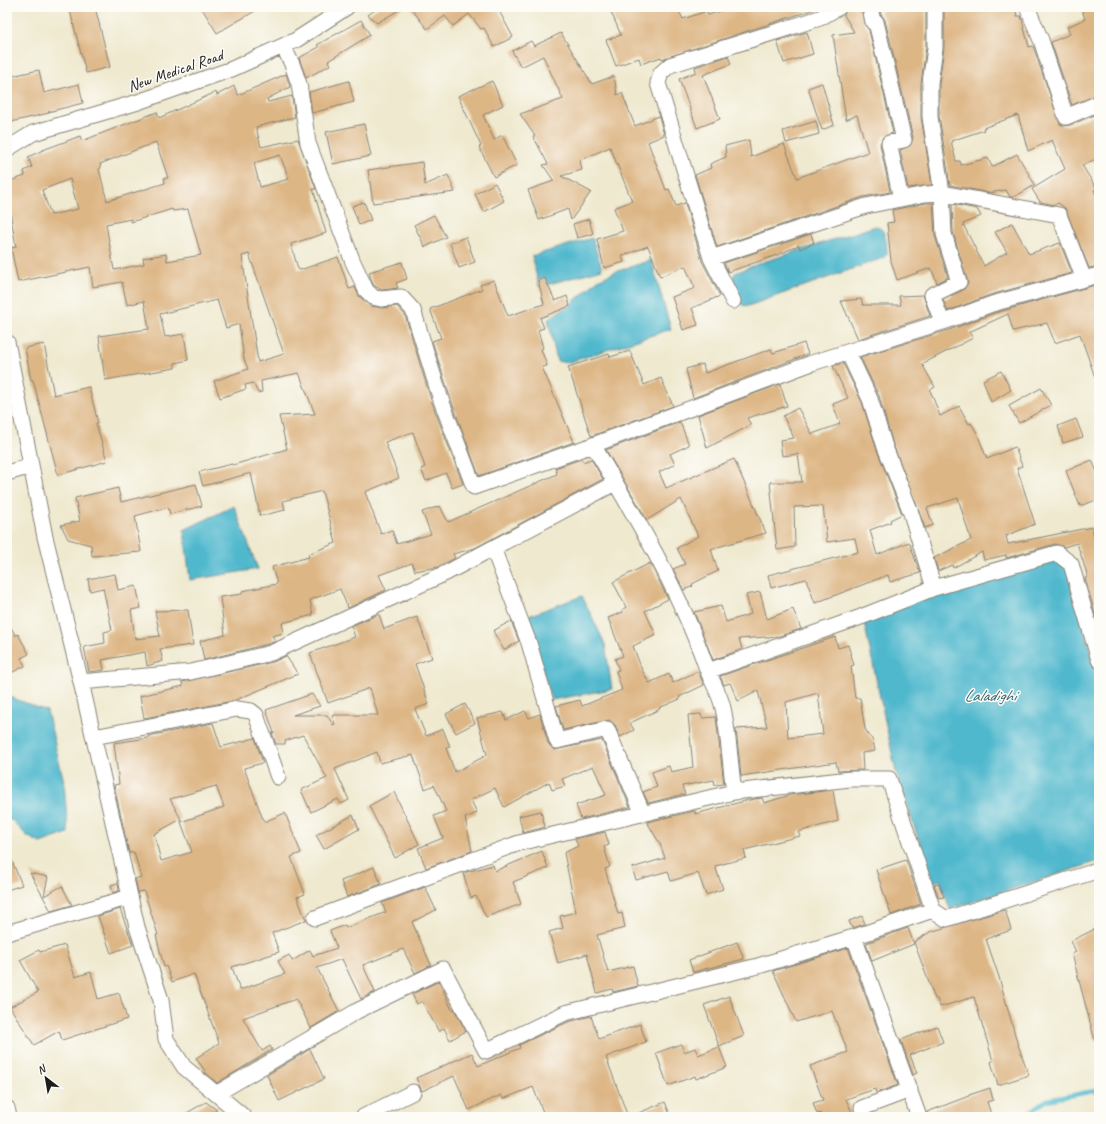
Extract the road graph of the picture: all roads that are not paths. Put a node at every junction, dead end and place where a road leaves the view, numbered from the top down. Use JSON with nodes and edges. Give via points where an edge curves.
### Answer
{"nodes":[{"id":1,"x":347,"y":7,"type":"edge"},
{"id":2,"x":840,"y":7,"type":"edge"},
{"id":3,"x":870,"y":7,"type":"edge"},
{"id":4,"x":935,"y":7,"type":"edge"},
{"id":5,"x":1028,"y":7,"type":"edge"},
{"id":6,"x":283,"y":46,"type":"junction"},
{"id":7,"x":1099,"y":103,"type":"edge"},
{"id":8,"x":7,"y":150,"type":"edge"},
{"id":9,"x":942,"y":192,"type":"junction"},
{"id":10,"x":901,"y":199,"type":"junction"},
{"id":11,"x":711,"y":258,"type":"junction"},
{"id":12,"x":1099,"y":275,"type":"edge"},
{"id":13,"x":1084,"y":279,"type":"junction"},
{"id":14,"x":733,"y":301,"type":"dead end"},
{"id":15,"x":942,"y":322,"type":"junction"},
{"id":16,"x":7,"y":342,"type":"edge"},
{"id":17,"x":848,"y":352,"type":"junction"},
{"id":18,"x":592,"y":445,"type":"junction"},
{"id":19,"x":31,"y":466,"type":"junction"},
{"id":20,"x":7,"y":473,"type":"edge"},
{"id":21,"x":615,"y":483,"type":"junction"},
{"id":22,"x":493,"y":548,"type":"junction"},
{"id":23,"x":934,"y":588,"type":"junction"},
{"id":24,"x":1099,"y":660,"type":"edge"},
{"id":25,"x":708,"y":671,"type":"junction"},
{"id":26,"x":81,"y":682,"type":"junction"},
{"id":27,"x":94,"y":737,"type":"junction"},
{"id":28,"x":278,"y":777,"type":"dead end"},
{"id":29,"x":734,"y":792,"type":"junction"},
{"id":30,"x":643,"y":814,"type":"junction"},
{"id":31,"x":1099,"y":870,"type":"edge"},
{"id":32,"x":130,"y":897,"type":"junction"},
{"id":33,"x":933,"y":910,"type":"junction"},
{"id":34,"x":315,"y":918,"type":"dead end"},
{"id":35,"x":7,"y":932,"type":"edge"},
{"id":36,"x":854,"y":937,"type":"junction"},
{"id":37,"x":910,"y":1090,"type":"junction"},
{"id":38,"x":413,"y":1092,"type":"dead end"},
{"id":39,"x":216,"y":1094,"type":"junction"},
{"id":40,"x":7,"y":1108,"type":"edge"},
{"id":41,"x":862,"y":1108,"type":"dead end"},
{"id":42,"x":9,"y":1117,"type":"edge"},
{"id":43,"x":244,"y":1117,"type":"edge"},
{"id":44,"x":363,"y":1117,"type":"edge"},
{"id":45,"x":919,"y":1117,"type":"edge"}],
"edges":[{"from":1,"to":6,"type":"street","name":"New Medical Road"},
{"from":2,"to":11,"type":"street","via":[[820,18],[670,65],[661,73],[658,83]]},
{"from":3,"to":10,"type":"street","via":[[873,22],[876,22],[904,140],[889,143]]},
{"from":4,"to":9,"type":"street","via":[[930,117]]},
{"from":5,"to":7,"type":"street","via":[[1066,117]]},
{"from":6,"to":8,"type":"street","name":"New Medical Road","via":[[173,91],[33,133]]},
{"from":6,"to":18,"type":"street","via":[[299,84],[308,143],[353,262],[366,290],[373,297],[401,297],[413,310],[441,400],[474,487]]},
{"from":9,"to":10,"type":"street"},
{"from":9,"to":13,"type":"street","via":[[1059,215]]},
{"from":9,"to":15,"type":"street","via":[[944,234],[959,282],[932,295]]},
{"from":10,"to":11,"type":"street","via":[[866,206]]},
{"from":11,"to":14,"type":"street"},
{"from":12,"to":13,"type":"street"},
{"from":13,"to":15,"type":"street","via":[[992,304]]},
{"from":15,"to":17,"type":"street"},
{"from":16,"to":19,"type":"street"},
{"from":17,"to":18,"type":"street"},
{"from":17,"to":23,"type":"street","via":[[870,400],[910,510]]},
{"from":18,"to":21,"type":"street"},
{"from":19,"to":20,"type":"street"},
{"from":19,"to":26,"type":"street","via":[[45,537]]},
{"from":21,"to":22,"type":"street"},
{"from":21,"to":25,"type":"street","via":[[675,591],[695,633]]},
{"from":22,"to":26,"type":"street","via":[[446,573],[271,653],[191,672]]},
{"from":22,"to":30,"type":"street","via":[[529,643],[557,741],[606,729]]},
{"from":23,"to":24,"type":"street","via":[[1057,553],[1071,564]]},
{"from":23,"to":25,"type":"street","via":[[862,617]]},
{"from":25,"to":29,"type":"street","via":[[723,708]]},
{"from":26,"to":27,"type":"street"},
{"from":27,"to":28,"type":"street","via":[[237,709],[245,710],[256,715]]},
{"from":27,"to":32,"type":"street"},
{"from":29,"to":30,"type":"street"},
{"from":29,"to":33,"type":"street","via":[[850,780],[888,779]]},
{"from":30,"to":34,"type":"street","via":[[519,843]]},
{"from":31,"to":33,"type":"street","via":[[946,919]]},
{"from":32,"to":35,"type":"street"},
{"from":32,"to":39,"type":"street","via":[[136,927],[161,1000],[166,1039],[184,1067]]},
{"from":33,"to":36,"type":"street"},
{"from":36,"to":37,"type":"street"},
{"from":36,"to":39,"type":"street","via":[[758,966],[565,1013],[486,1051],[444,969],[358,1010]]},
{"from":37,"to":41,"type":"street"},
{"from":37,"to":45,"type":"street"},
{"from":38,"to":44,"type":"street"},
{"from":39,"to":43,"type":"street"},
{"from":40,"to":42,"type":"street"}]}
